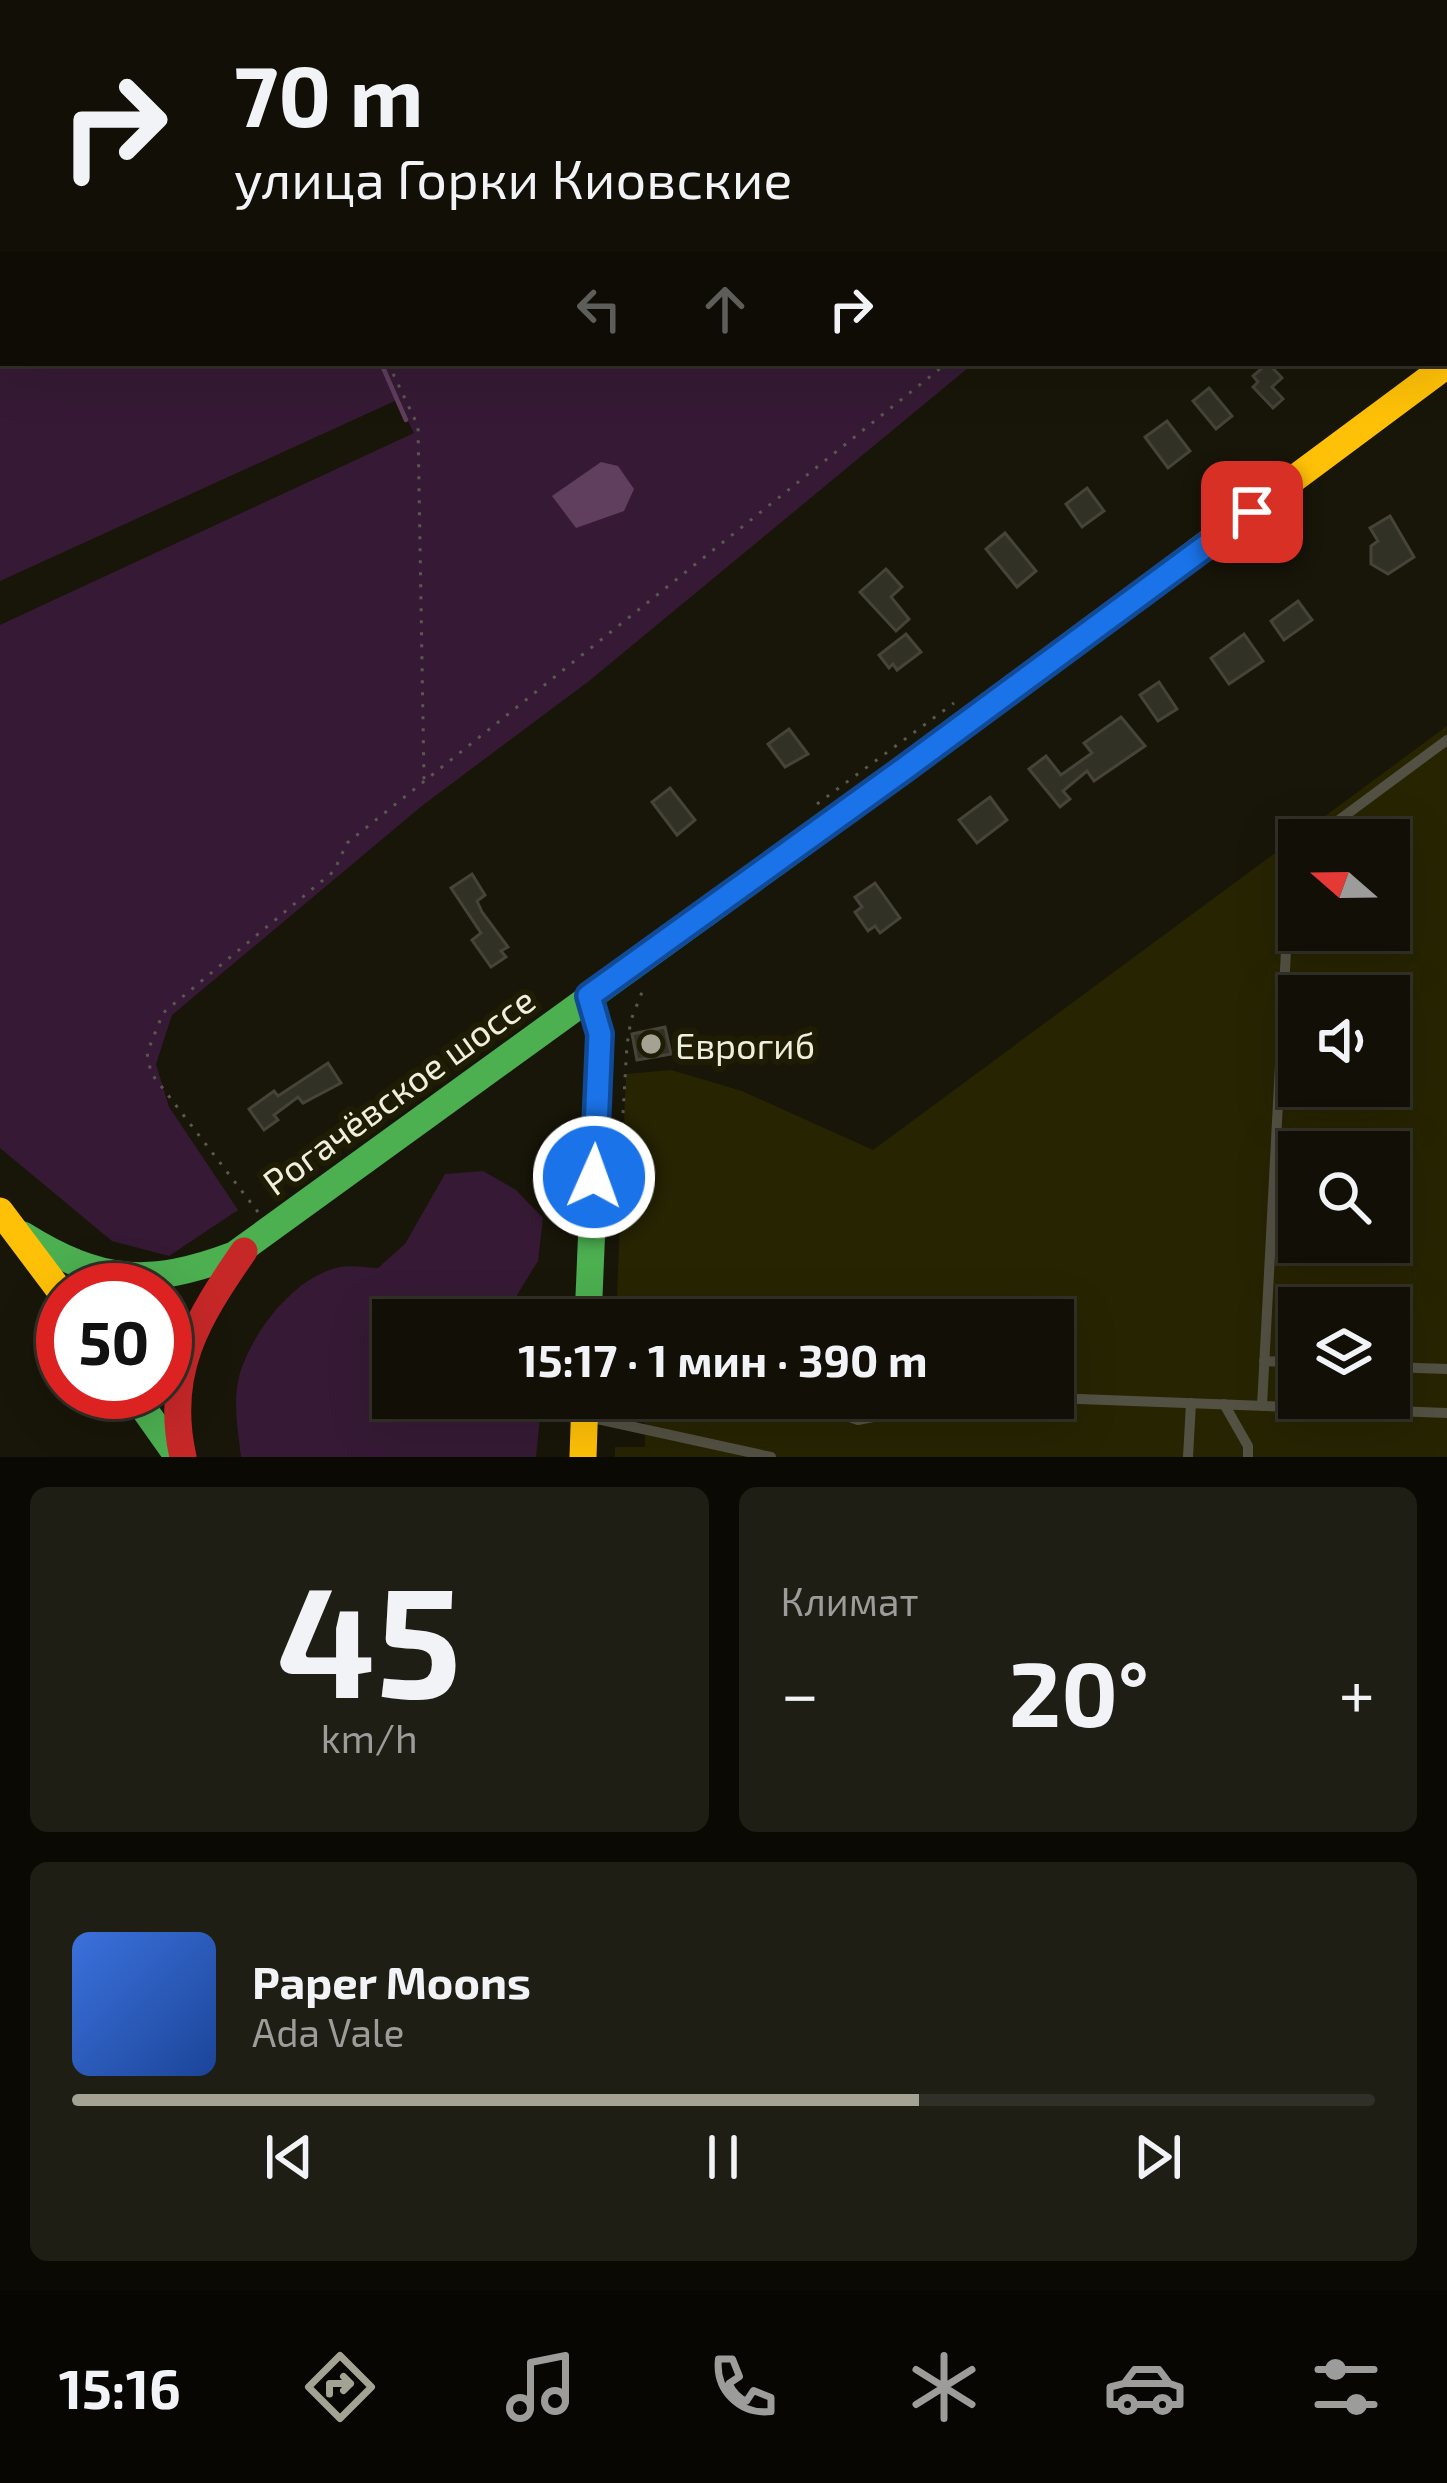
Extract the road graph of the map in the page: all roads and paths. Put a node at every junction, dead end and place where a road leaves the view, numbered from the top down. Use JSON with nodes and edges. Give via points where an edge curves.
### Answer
{"nodes":[{"id":1,"x":389,"y":366,"type":"edge"},
{"id":2,"x":943,"y":366,"type":"edge"},
{"id":3,"x":1444,"y":366,"type":"edge"},
{"id":4,"x":954,"y":703,"type":"dead end"},
{"id":5,"x":1447,"y":740,"type":"edge"},
{"id":6,"x":424,"y":781,"type":"junction"},
{"id":7,"x":819,"y":802,"type":"dead end"},
{"id":8,"x":1340,"y":819,"type":"edge"},
{"id":9,"x":1286,"y":951,"type":"edge"},
{"id":10,"x":646,"y":984,"type":"dead end"},
{"id":11,"x":589,"y":996,"type":"junction"},
{"id":12,"x":9,"y":1222,"type":"edge"},
{"id":13,"x":260,"y":1236,"type":"junction"},
{"id":14,"x":614,"y":1251,"type":"dead end"},
{"id":15,"x":39,"y":1263,"type":"edge"},
{"id":16,"x":589,"y":1299,"type":"edge"},
{"id":17,"x":1264,"y":1361,"type":"junction"},
{"id":18,"x":1278,"y":1362,"type":"edge"},
{"id":19,"x":1410,"y":1367,"type":"edge"},
{"id":20,"x":1447,"y":1369,"type":"edge"},
{"id":21,"x":1074,"y":1399,"type":"edge"},
{"id":22,"x":1191,"y":1403,"type":"junction"},
{"id":23,"x":1224,"y":1404,"type":"junction"},
{"id":24,"x":1262,"y":1406,"type":"junction"},
{"id":25,"x":1447,"y":1413,"type":"edge"},
{"id":26,"x":152,"y":1419,"type":"edge"},
{"id":27,"x":585,"y":1419,"type":"edge"},
{"id":28,"x":623,"y":1419,"type":"edge"},
{"id":29,"x":690,"y":1440,"type":"junction"},
{"id":30,"x":724,"y":1452,"type":"edge"},
{"id":31,"x":180,"y":1457,"type":"edge"},
{"id":32,"x":583,"y":1457,"type":"edge"},
{"id":33,"x":682,"y":1457,"type":"edge"},
{"id":34,"x":771,"y":1457,"type":"edge"},
{"id":35,"x":1188,"y":1457,"type":"edge"},
{"id":36,"x":1248,"y":1457,"type":"edge"}],
"edges":[{"from":1,"to":6,"type":"path","via":[[418,426]]},
{"from":2,"to":6,"type":"path"},
{"from":3,"to":11,"type":"main road","name":"Рогачёвское шоссе"},
{"from":4,"to":7,"type":"path"},
{"from":5,"to":8,"type":"lane"},
{"from":6,"to":13,"type":"path","via":[[347,842],[334,871],[163,1013],[152,1033],[151,1073]]},
{"from":9,"to":17,"type":"lane"},
{"from":10,"to":14,"type":"path","via":[[627,1045]]},
{"from":11,"to":13,"type":"main road","name":"Рогачёвское шоссе"},
{"from":11,"to":16,"type":"main road","via":[[600,1034]]},
{"from":12,"to":13,"type":"main road","name":"Рогачёвское шоссе","via":[[79,1269],[114,1276],[190,1274]]},
{"from":12,"to":15,"type":"main road","name":"Рогачёвское шоссе"},
{"from":13,"to":31,"type":"main road","name":"Рогачёвское шоссе","via":[[212,1296],[178,1368]]},
{"from":17,"to":18,"type":"lane"},
{"from":17,"to":24,"type":"lane"},
{"from":19,"to":20,"type":"lane"},
{"from":21,"to":22,"type":"lane"},
{"from":22,"to":23,"type":"lane"},
{"from":22,"to":35,"type":"lane"},
{"from":23,"to":24,"type":"lane"},
{"from":23,"to":36,"type":"lane"},
{"from":24,"to":25,"type":"lane"},
{"from":26,"to":31,"type":"main road","name":"Рогачёвское шоссе"},
{"from":27,"to":32,"type":"main road"},
{"from":28,"to":29,"type":"lane"},
{"from":29,"to":30,"type":"lane"},
{"from":29,"to":33,"type":"lane"},
{"from":30,"to":34,"type":"lane"}]}
